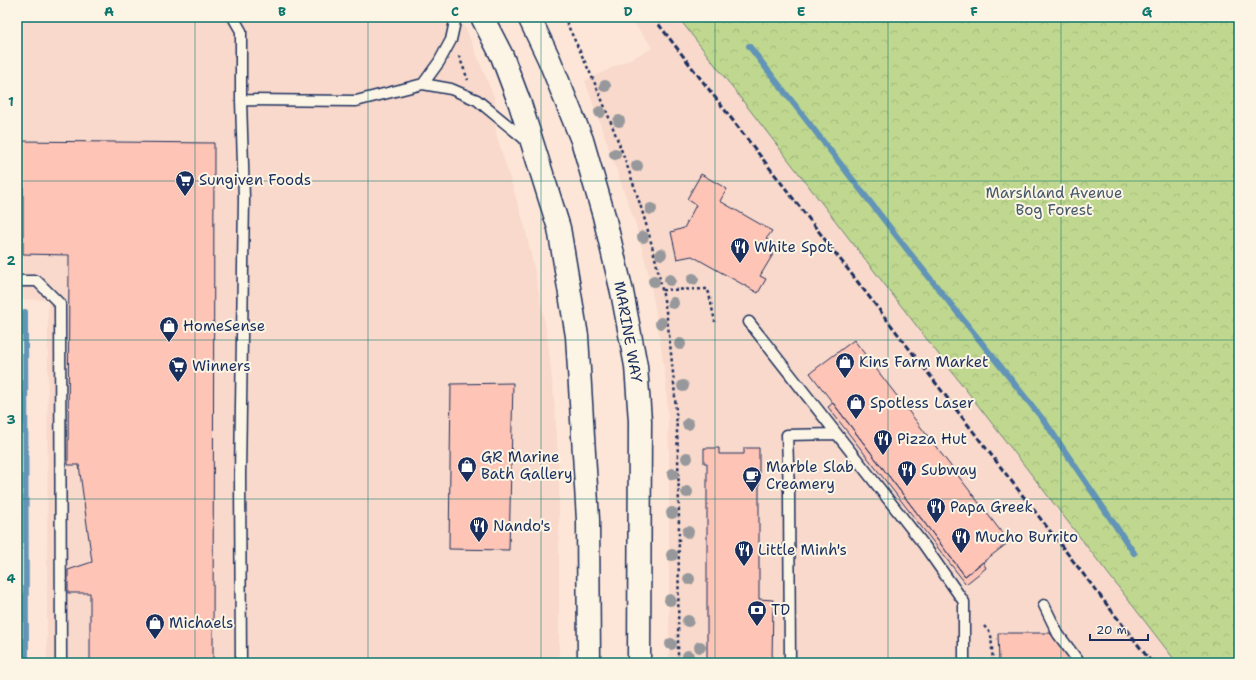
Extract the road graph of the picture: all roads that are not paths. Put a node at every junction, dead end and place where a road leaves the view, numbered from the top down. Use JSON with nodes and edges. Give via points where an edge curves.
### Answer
{"nodes":[{"id":1,"x":234,"y":17,"type":"edge"},
{"id":2,"x":456,"y":17,"type":"edge"},
{"id":3,"x":482,"y":17,"type":"edge"},
{"id":4,"x":529,"y":17,"type":"edge"},
{"id":5,"x":423,"y":84,"type":"junction"},
{"id":6,"x":241,"y":100,"type":"junction"},
{"id":7,"x":532,"y":145,"type":"junction"},
{"id":8,"x":17,"y":281,"type":"edge"},
{"id":9,"x":749,"y":322,"type":"dead end"},
{"id":10,"x":836,"y":434,"type":"junction"},
{"id":11,"x":1044,"y":605,"type":"dead end"},
{"id":12,"x":1079,"y":662,"type":"edge"},
{"id":13,"x":61,"y":663,"type":"edge"},
{"id":14,"x":241,"y":663,"type":"edge"},
{"id":15,"x":589,"y":663,"type":"edge"},
{"id":16,"x":639,"y":663,"type":"edge"},
{"id":17,"x":790,"y":663,"type":"edge"},
{"id":18,"x":964,"y":663,"type":"edge"}],
"edges":[{"from":1,"to":6,"type":"lane","via":[[241,30]]},
{"from":2,"to":5,"type":"lane","via":[[451,40]]},
{"from":3,"to":7,"type":"main road","via":[[502,56]]},
{"from":4,"to":16,"type":"main road","name":"MARINE WAY","via":[[550,59],[582,140],[604,216],[636,366],[640,421]]},
{"from":5,"to":6,"type":"lane","via":[[356,101]]},
{"from":5,"to":7,"type":"lane","via":[[452,89],[477,100]]},
{"from":6,"to":14,"type":"lane","via":[[244,198],[240,475]]},
{"from":7,"to":15,"type":"main road","via":[[559,228],[577,336],[588,520]]},
{"from":8,"to":13,"type":"lane","via":[[37,281],[60,304]]},
{"from":9,"to":10,"type":"lane"},
{"from":10,"to":17,"type":"lane","via":[[787,435]]},
{"from":10,"to":18,"type":"lane","via":[[924,545],[964,602]]},
{"from":11,"to":12,"type":"lane","via":[[1058,634]]}]}
